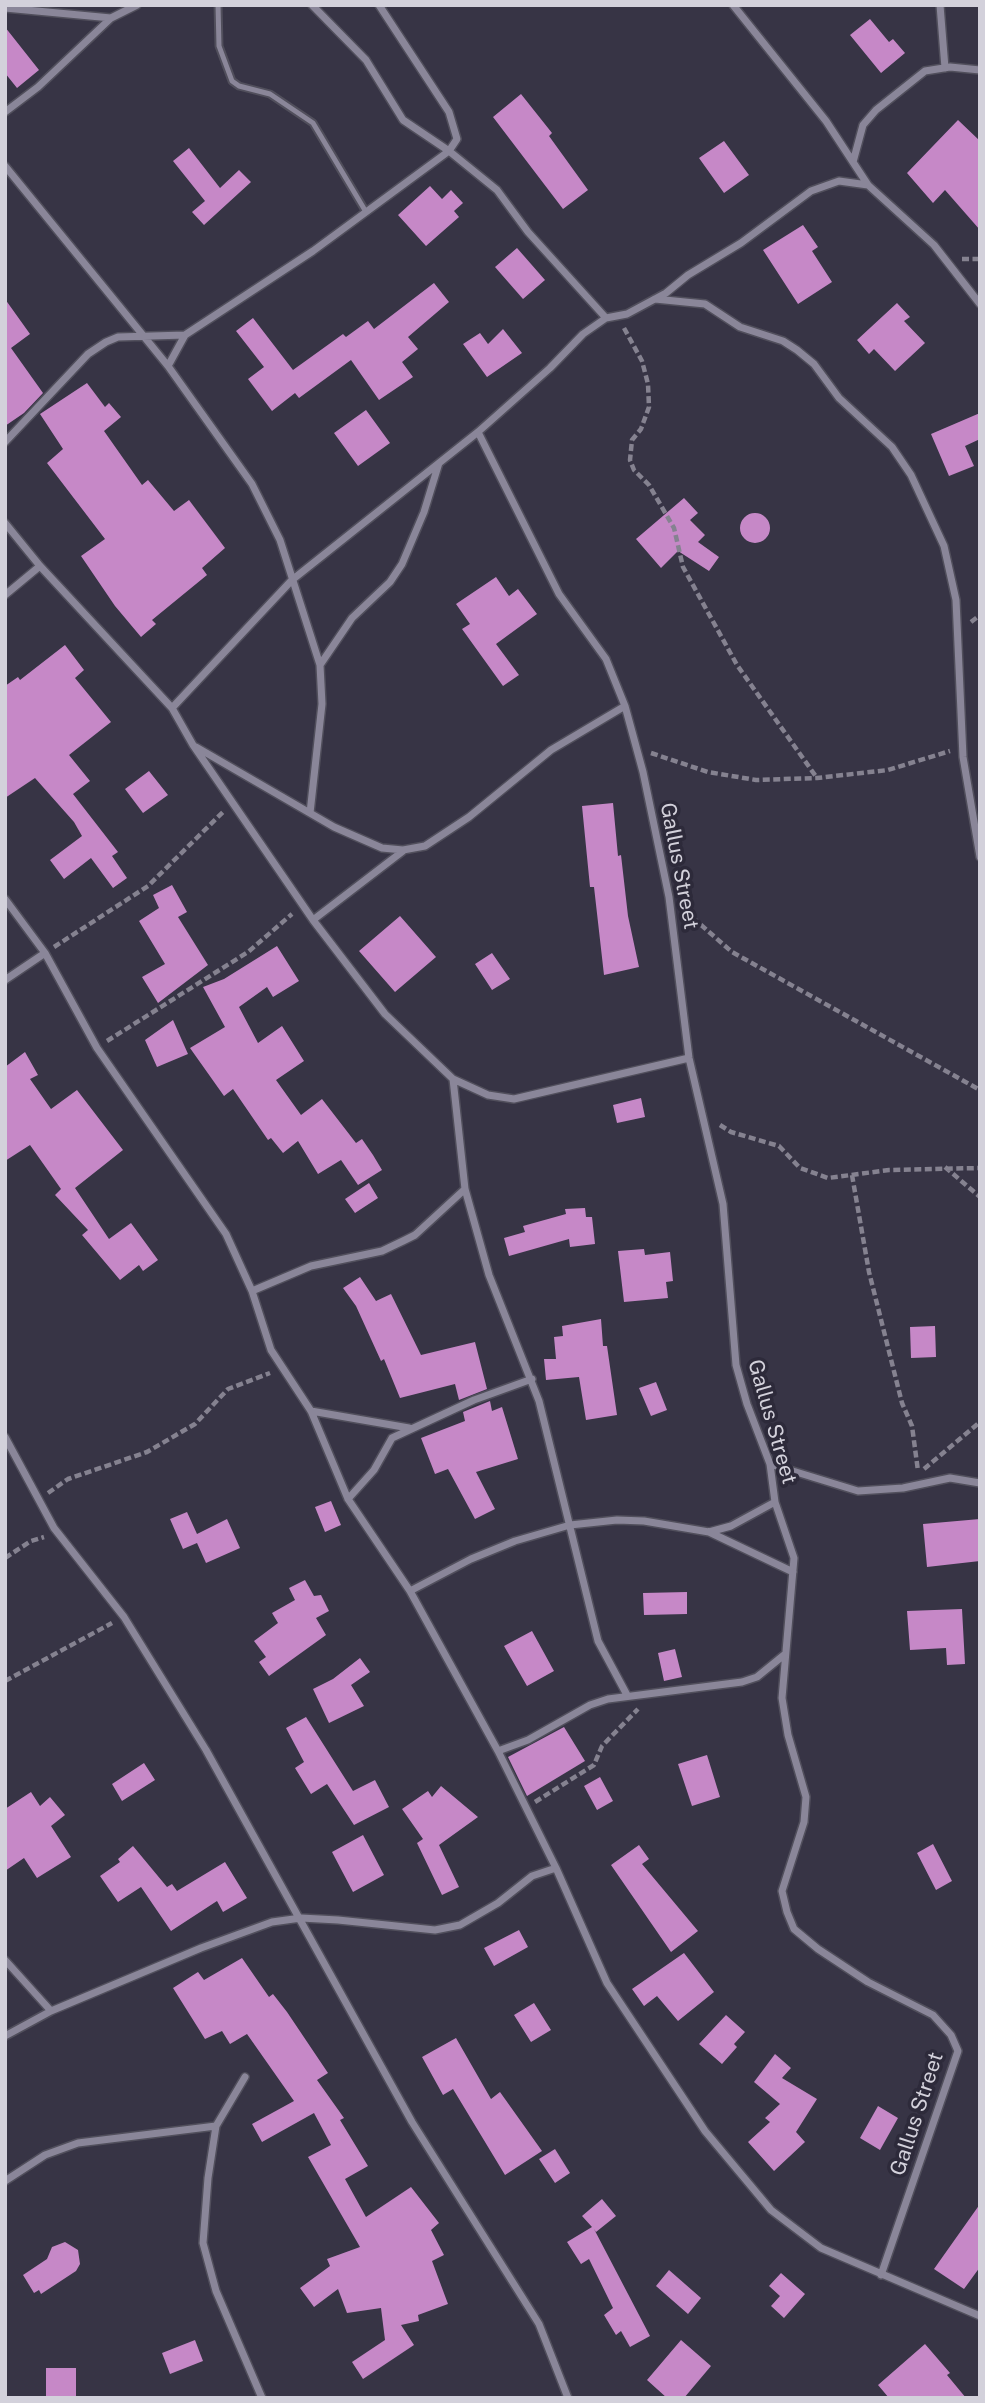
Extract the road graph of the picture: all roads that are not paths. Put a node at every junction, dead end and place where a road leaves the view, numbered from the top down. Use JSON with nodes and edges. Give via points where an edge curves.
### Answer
{"nodes":[{"id":1,"x":137,"y":5,"type":"edge"},
{"id":2,"x":218,"y":5,"type":"edge"},
{"id":3,"x":312,"y":5,"type":"edge"},
{"id":4,"x":379,"y":5,"type":"edge"},
{"id":5,"x":733,"y":5,"type":"edge"},
{"id":6,"x":940,"y":5,"type":"edge"},
{"id":7,"x":5,"y":8,"type":"edge"},
{"id":8,"x":111,"y":18,"type":"junction"},
{"id":9,"x":944,"y":68,"type":"junction"},
{"id":10,"x":980,"y":70,"type":"edge"},
{"id":11,"x":5,"y":112,"type":"edge"},
{"id":12,"x":449,"y":151,"type":"junction"},
{"id":13,"x":853,"y":162,"type":"junction"},
{"id":14,"x":5,"y":166,"type":"edge"},
{"id":15,"x":868,"y":185,"type":"junction"},
{"id":16,"x":366,"y":212,"type":"junction"},
{"id":17,"x":654,"y":299,"type":"junction"},
{"id":18,"x":980,"y":304,"type":"edge"},
{"id":19,"x":606,"y":318,"type":"junction"},
{"id":20,"x":185,"y":335,"type":"junction"},
{"id":21,"x":145,"y":337,"type":"junction"},
{"id":22,"x":168,"y":366,"type":"junction"},
{"id":23,"x":478,"y":432,"type":"junction"},
{"id":24,"x":5,"y":442,"type":"edge"},
{"id":25,"x":439,"y":463,"type":"junction"},
{"id":26,"x":5,"y":523,"type":"edge"},
{"id":27,"x":40,"y":566,"type":"junction"},
{"id":28,"x":292,"y":580,"type":"junction"},
{"id":29,"x":5,"y":595,"type":"edge"},
{"id":30,"x":320,"y":665,"type":"junction"},
{"id":31,"x":625,"y":706,"type":"junction"},
{"id":32,"x":172,"y":708,"type":"junction"},
{"id":33,"x":193,"y":745,"type":"junction"},
{"id":34,"x":310,"y":813,"type":"junction"},
{"id":35,"x":403,"y":850,"type":"junction"},
{"id":36,"x":980,"y":857,"type":"edge"},
{"id":37,"x":5,"y":899,"type":"edge"},
{"id":38,"x":313,"y":920,"type":"junction"},
{"id":39,"x":45,"y":953,"type":"junction"},
{"id":40,"x":5,"y":980,"type":"edge"},
{"id":41,"x":688,"y":1058,"type":"junction"},
{"id":42,"x":453,"y":1079,"type":"junction"},
{"id":43,"x":465,"y":1189,"type":"junction"},
{"id":44,"x":252,"y":1291,"type":"junction"},
{"id":45,"x":532,"y":1379,"type":"junction"},
{"id":46,"x":311,"y":1411,"type":"junction"},
{"id":47,"x":410,"y":1428,"type":"junction"},
{"id":48,"x":5,"y":1437,"type":"edge"},
{"id":49,"x":769,"y":1464,"type":"junction"},
{"id":50,"x":980,"y":1483,"type":"edge"},
{"id":51,"x":348,"y":1499,"type":"junction"},
{"id":52,"x":775,"y":1502,"type":"junction"},
{"id":53,"x":570,"y":1525,"type":"junction"},
{"id":54,"x":709,"y":1532,"type":"junction"},
{"id":55,"x":793,"y":1572,"type":"junction"},
{"id":56,"x":410,"y":1591,"type":"junction"},
{"id":57,"x":784,"y":1655,"type":"junction"},
{"id":58,"x":627,"y":1695,"type":"junction"},
{"id":59,"x":498,"y":1751,"type":"junction"},
{"id":60,"x":556,"y":1868,"type":"junction"},
{"id":61,"x":301,"y":1919,"type":"junction"},
{"id":62,"x":5,"y":1959,"type":"edge"},
{"id":63,"x":51,"y":2011,"type":"junction"},
{"id":64,"x":5,"y":2036,"type":"edge"},
{"id":65,"x":244,"y":2077,"type":"dead end"},
{"id":66,"x":216,"y":2126,"type":"junction"},
{"id":67,"x":5,"y":2181,"type":"edge"},
{"id":68,"x":881,"y":2275,"type":"junction"},
{"id":69,"x":980,"y":2316,"type":"edge"},
{"id":70,"x":262,"y":2398,"type":"edge"},
{"id":71,"x":568,"y":2398,"type":"edge"}],
"edges":[{"from":1,"to":8,"type":"street"},
{"from":2,"to":16,"type":"lane","via":[[219,46],[232,81],[270,94],[313,123]]},
{"from":3,"to":12,"type":"street","via":[[366,60],[403,120]]},
{"from":4,"to":12,"type":"street","via":[[449,112],[457,139]]},
{"from":5,"to":13,"type":"street","via":[[811,101]]},
{"from":6,"to":9,"type":"street"},
{"from":7,"to":8,"type":"street"},
{"from":8,"to":11,"type":"street"},
{"from":9,"to":10,"type":"street"},
{"from":9,"to":13,"type":"street","via":[[925,71],[876,110],[863,125]]},
{"from":12,"to":16,"type":"street"},
{"from":12,"to":19,"type":"street","via":[[497,190],[528,232]]},
{"from":13,"to":15,"type":"street"},
{"from":14,"to":21,"type":"street"},
{"from":15,"to":17,"type":"street","via":[[839,181],[811,191]]},
{"from":15,"to":18,"type":"street","via":[[934,245]]},
{"from":16,"to":20,"type":"street"},
{"from":17,"to":19,"type":"street","via":[[627,314]]},
{"from":17,"to":36,"type":"street","via":[[705,304],[740,327],[783,341],[814,364],[839,398],[892,447],[928,509],[951,572],[962,748]]},
{"from":19,"to":23,"type":"street"},
{"from":20,"to":21,"type":"street"},
{"from":20,"to":22,"type":"street"},
{"from":21,"to":22,"type":"street"},
{"from":21,"to":24,"type":"street","via":[[118,337],[88,354]]},
{"from":22,"to":28,"type":"street","via":[[252,484],[272,519]]},
{"from":23,"to":25,"type":"street"},
{"from":23,"to":31,"type":"street","name":"Gallus Street","via":[[559,594],[606,659]]},
{"from":25,"to":28,"type":"street"},
{"from":25,"to":30,"type":"street","via":[[402,564],[352,618]]},
{"from":26,"to":27,"type":"street"},
{"from":27,"to":29,"type":"street"},
{"from":27,"to":32,"type":"street"},
{"from":28,"to":30,"type":"street"},
{"from":28,"to":32,"type":"street"},
{"from":30,"to":34,"type":"street","via":[[322,704]]},
{"from":31,"to":35,"type":"street","via":[[551,750],[425,846]]},
{"from":31,"to":41,"type":"street","name":"Gallus Street","via":[[668,897]]},
{"from":32,"to":33,"type":"street"},
{"from":33,"to":34,"type":"street"},
{"from":33,"to":38,"type":"street"},
{"from":34,"to":35,"type":"street","via":[[382,848]]},
{"from":35,"to":38,"type":"street"},
{"from":37,"to":39,"type":"street"},
{"from":38,"to":42,"type":"street","via":[[385,1014]]},
{"from":39,"to":40,"type":"street"},
{"from":39,"to":44,"type":"street","via":[[97,1048],[226,1234]]},
{"from":41,"to":42,"type":"street","via":[[514,1099],[488,1095]]},
{"from":41,"to":49,"type":"street","name":"Gallus Street","via":[[723,1204],[736,1365]]},
{"from":42,"to":43,"type":"street"},
{"from":43,"to":44,"type":"street","via":[[403,1241],[382,1251],[311,1266]]},
{"from":43,"to":45,"type":"street","via":[[489,1275]]},
{"from":44,"to":46,"type":"street","via":[[271,1350]]},
{"from":45,"to":47,"type":"street"},
{"from":45,"to":53,"type":"street"},
{"from":46,"to":47,"type":"street"},
{"from":46,"to":51,"type":"street"},
{"from":47,"to":51,"type":"street","via":[[392,1438],[374,1470]]},
{"from":48,"to":61,"type":"street","via":[[58,1533],[124,1617],[206,1750]]},
{"from":49,"to":50,"type":"street","via":[[858,1491],[950,1478]]},
{"from":49,"to":52,"type":"street","name":"Gallus Street"},
{"from":51,"to":56,"type":"street"},
{"from":52,"to":54,"type":"street","via":[[731,1526]]},
{"from":52,"to":55,"type":"street","name":"Gallus Street","via":[[794,1558]]},
{"from":53,"to":54,"type":"street","via":[[644,1521]]},
{"from":53,"to":56,"type":"street","via":[[482,1555]]},
{"from":53,"to":58,"type":"street","via":[[598,1641]]},
{"from":54,"to":55,"type":"street"},
{"from":55,"to":57,"type":"street","name":"Gallus Street"},
{"from":56,"to":59,"type":"street"},
{"from":57,"to":58,"type":"street","via":[[757,1677],[742,1682]]},
{"from":57,"to":68,"type":"street","name":"Gallus Street","via":[[782,1698],[806,1797],[804,1822],[782,1891],[794,1929],[868,1982],[933,2015],[958,2051]]},
{"from":58,"to":59,"type":"street","via":[[590,1705],[528,1740]]},
{"from":59,"to":60,"type":"street"},
{"from":60,"to":61,"type":"street","via":[[533,1876],[460,1925],[435,1930]]},
{"from":60,"to":68,"type":"street","via":[[607,1983],[705,2130],[771,2210],[821,2248]]},
{"from":61,"to":63,"type":"street","via":[[272,1922],[201,1948]]},
{"from":61,"to":71,"type":"street","via":[[412,2122],[539,2324]]},
{"from":62,"to":63,"type":"street"},
{"from":63,"to":64,"type":"street"},
{"from":65,"to":66,"type":"street"},
{"from":66,"to":67,"type":"street","via":[[78,2143],[46,2155]]},
{"from":66,"to":70,"type":"street","via":[[203,2243],[216,2291]]},
{"from":68,"to":69,"type":"street"}]}
